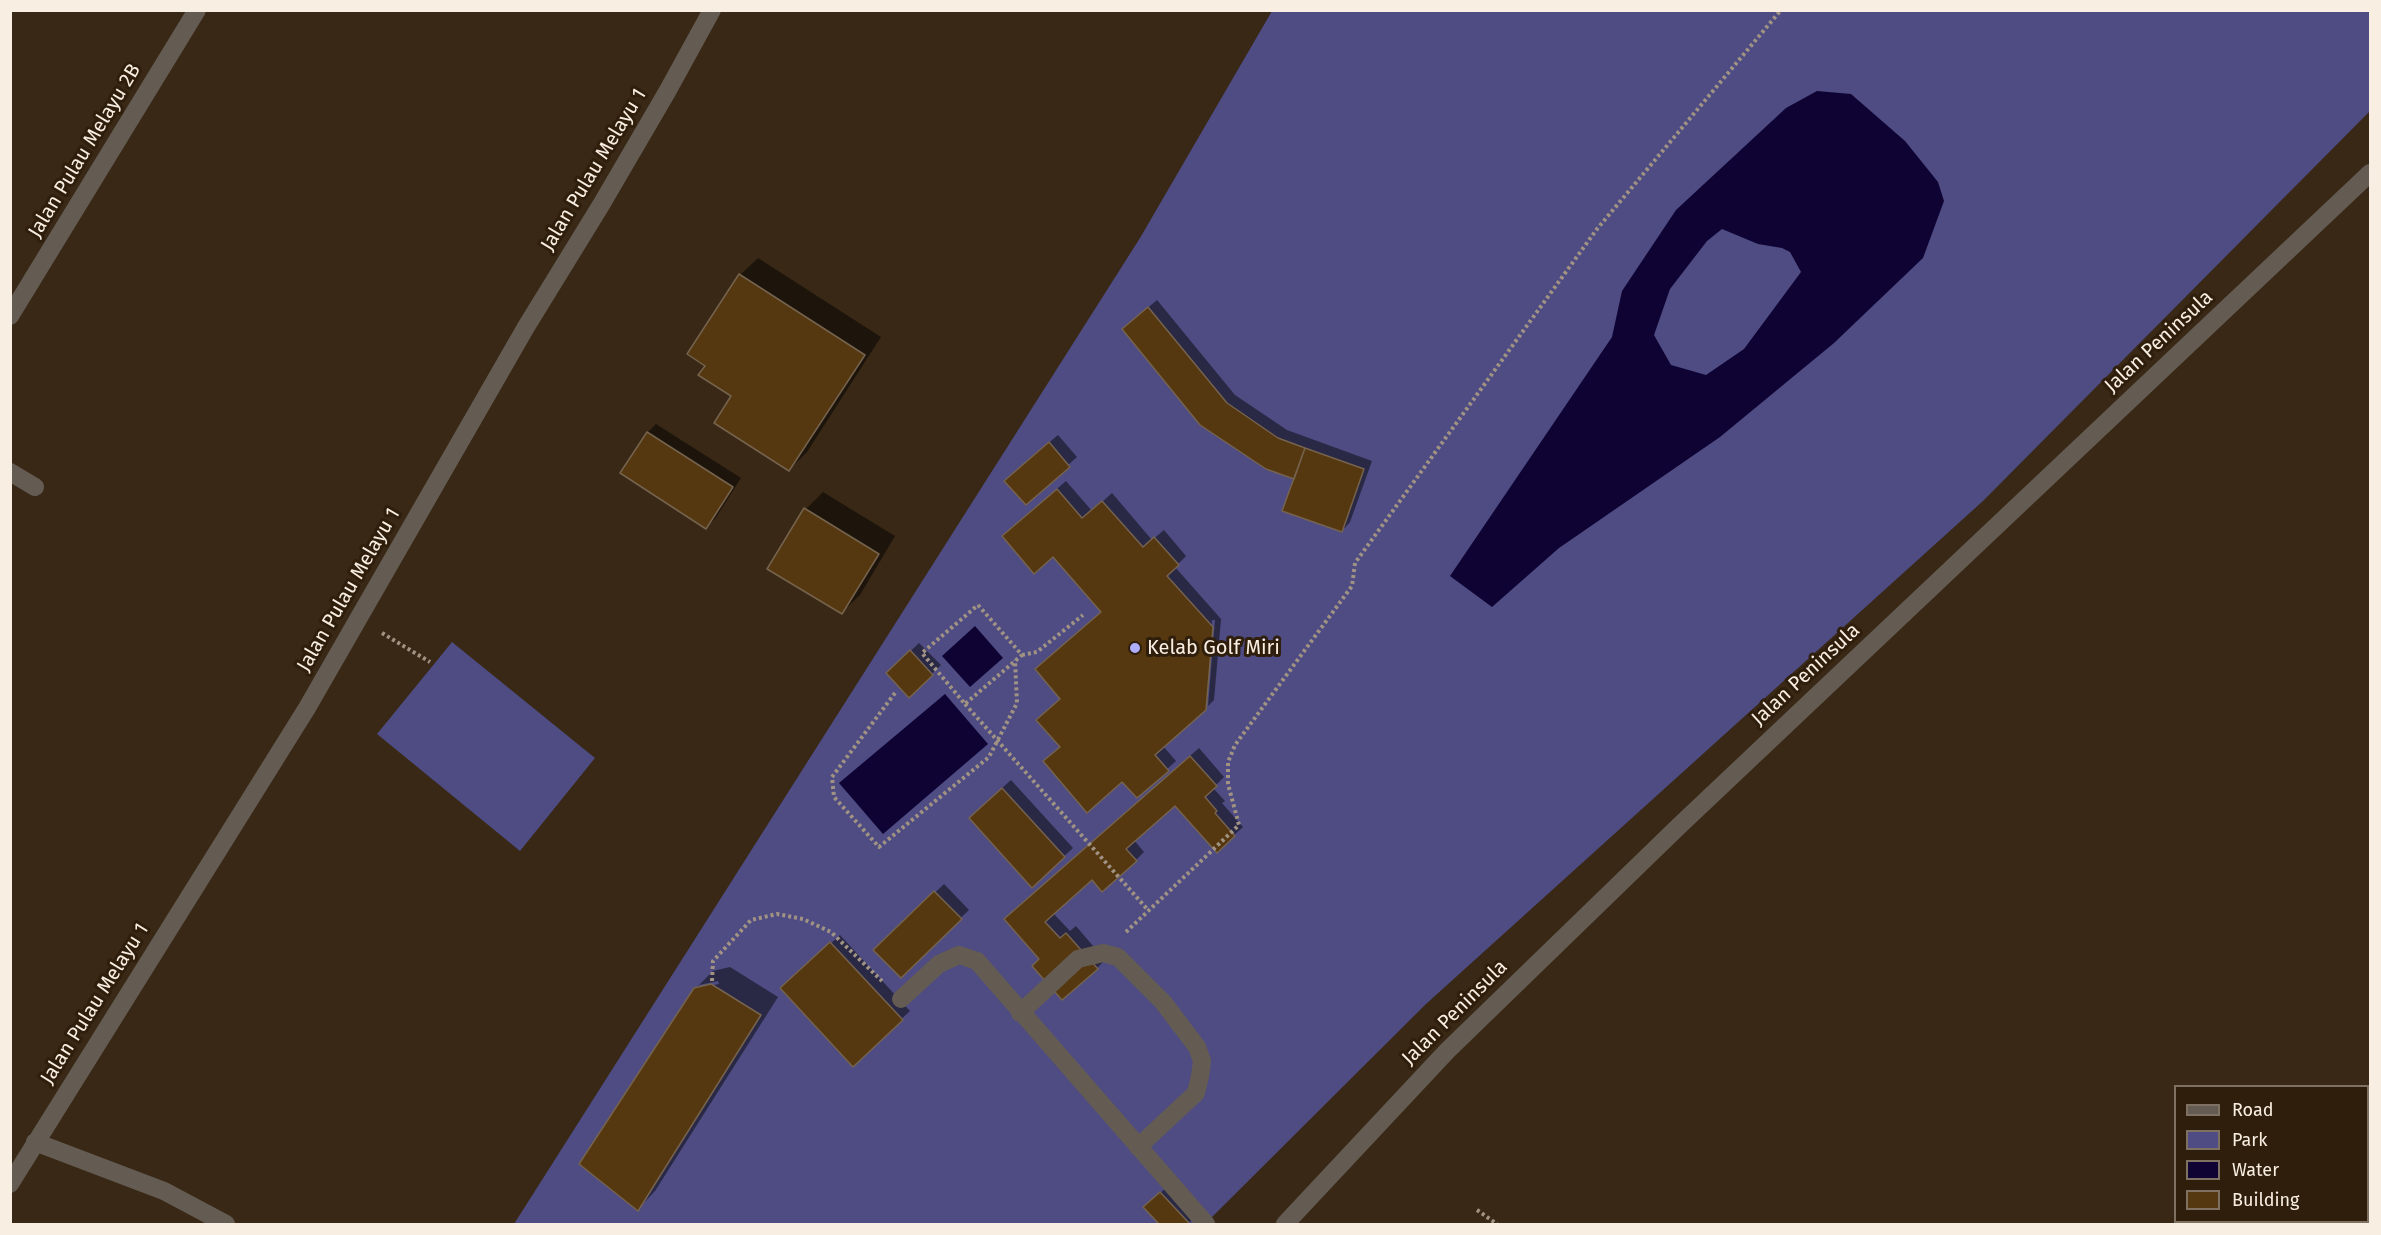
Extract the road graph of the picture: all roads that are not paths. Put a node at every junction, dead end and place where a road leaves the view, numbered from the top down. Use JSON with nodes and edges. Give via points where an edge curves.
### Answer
{"nodes":[{"id":1,"x":197,"y":10,"type":"edge"},
{"id":2,"x":712,"y":10,"type":"edge"},
{"id":3,"x":2370,"y":172,"type":"edge"},
{"id":4,"x":10,"y":316,"type":"edge"},
{"id":5,"x":10,"y":472,"type":"edge"},
{"id":6,"x":35,"y":487,"type":"dead end"},
{"id":7,"x":901,"y":999,"type":"road end"},
{"id":8,"x":1020,"y":1013,"type":"junction"},
{"id":9,"x":36,"y":1142,"type":"junction"},
{"id":10,"x":1138,"y":1147,"type":"junction"},
{"id":11,"x":10,"y":1184,"type":"edge"},
{"id":12,"x":226,"y":1224,"type":"edge"},
{"id":13,"x":1206,"y":1224,"type":"edge"},
{"id":14,"x":1285,"y":1224,"type":"edge"}],
"edges":[{"from":1,"to":4,"type":"street","name":"Jalan Pulau Melayu 2B"},
{"from":2,"to":9,"type":"street","name":"Jalan Pulau Melayu 1","via":[[307,708]]},
{"from":3,"to":14,"type":"street","name":"Jalan Peninsula","via":[[1482,1017]]},
{"from":5,"to":6,"type":"street"},
{"from":7,"to":8,"type":"street","via":[[939,963],[959,955],[977,962]]},
{"from":8,"to":10,"type":"street"},
{"from":8,"to":10,"type":"street","via":[[1078,959],[1103,952],[1118,957],[1163,1002],[1197,1047],[1202,1061],[1196,1093]]},
{"from":9,"to":11,"type":"street","name":"Jalan Pulau Melayu 1"},
{"from":9,"to":12,"type":"street","via":[[164,1191]]},
{"from":10,"to":13,"type":"street"}]}
